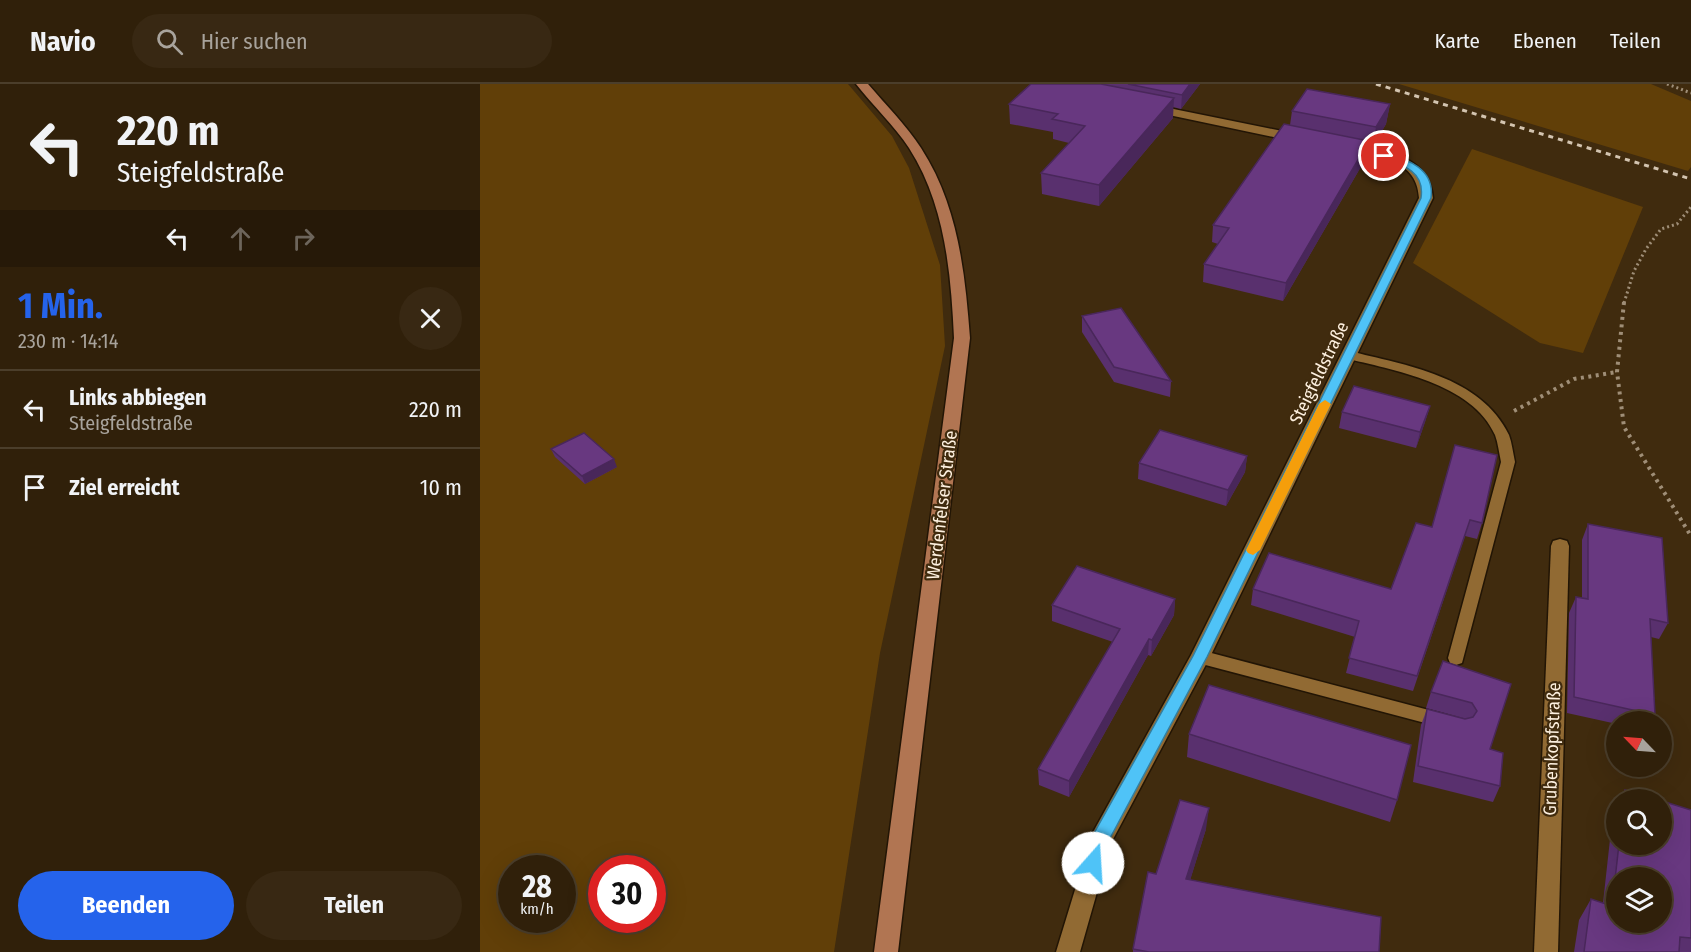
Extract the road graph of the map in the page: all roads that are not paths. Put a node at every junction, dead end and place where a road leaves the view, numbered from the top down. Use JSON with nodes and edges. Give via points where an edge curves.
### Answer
{"nodes":[{"id":1,"x":862,"y":84,"type":"edge"},
{"id":2,"x":1133,"y":105,"type":"edge"},
{"id":3,"x":1349,"y":355,"type":"junction"},
{"id":4,"x":1560,"y":546,"type":"dead end"},
{"id":5,"x":1200,"y":657,"type":"junction"},
{"id":6,"x":1456,"y":658,"type":"dead end"},
{"id":7,"x":1460,"y":726,"type":"edge"},
{"id":8,"x":886,"y":952,"type":"edge"},
{"id":9,"x":1068,"y":952,"type":"edge"},
{"id":10,"x":1546,"y":952,"type":"edge"}],
"edges":[{"from":1,"to":8,"type":"street","name":"Werdenfelser Straße","via":[[919,153],[929,173],[952,236],[962,338]]},
{"from":2,"to":3,"type":"street","name":"Steigfeldstraße","via":[[1384,156],[1410,164],[1422,174],[1428,186],[1426,198]]},
{"from":3,"to":5,"type":"street","name":"Steigfeldstraße"},
{"from":3,"to":6,"type":"lane","via":[[1422,373],[1463,391],[1495,422],[1507,443],[1508,462]]},
{"from":4,"to":10,"type":"street","name":"Grubenkopfstraße"},
{"from":5,"to":7,"type":"lane"},
{"from":5,"to":9,"type":"street","name":"Steigfeldstraße","via":[[1100,841]]}]}
